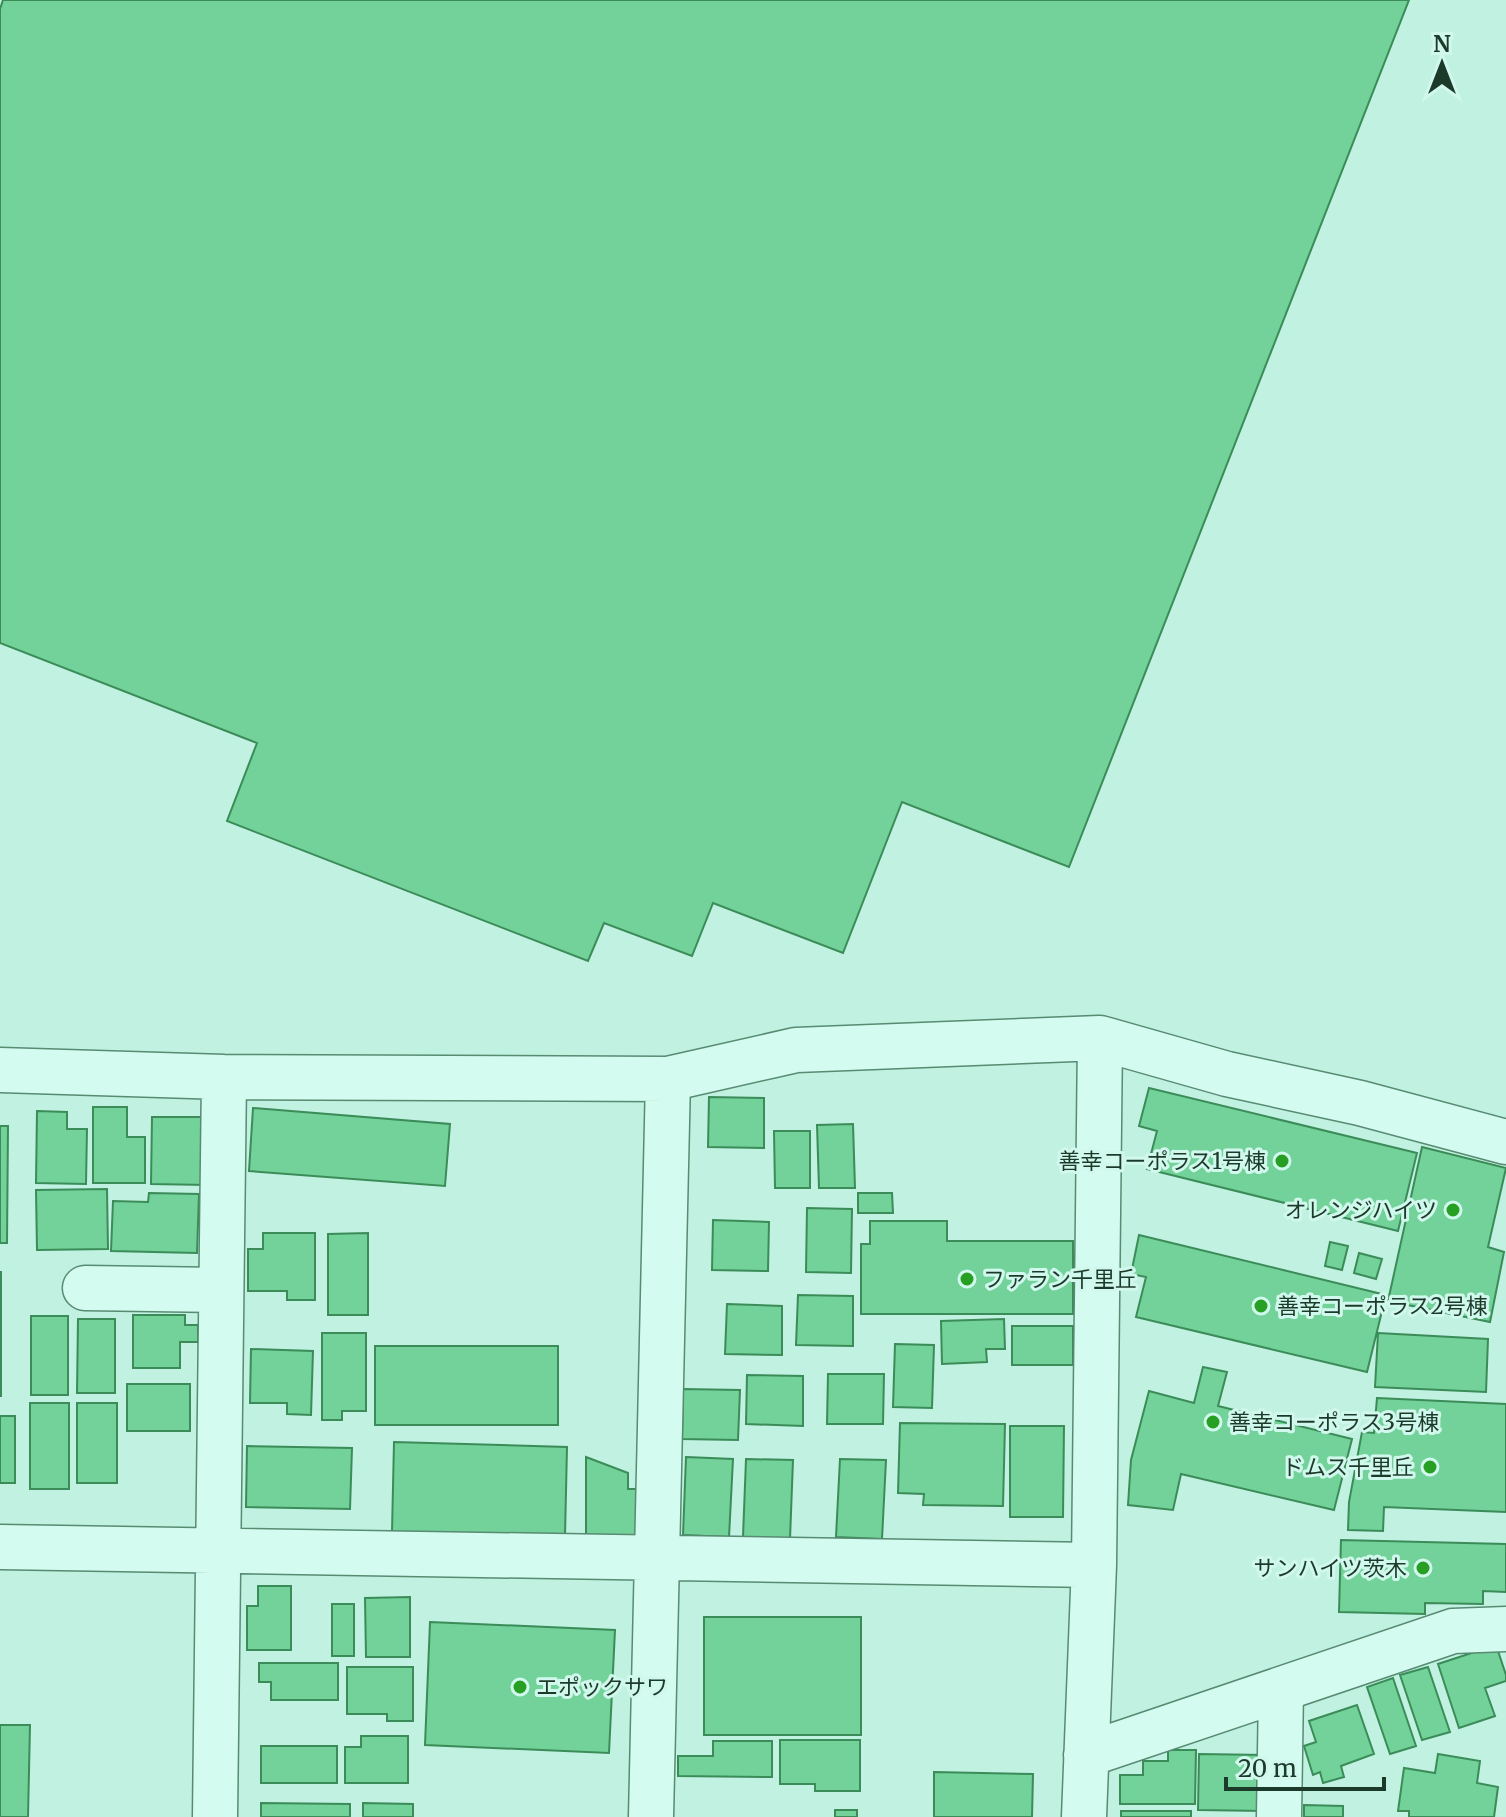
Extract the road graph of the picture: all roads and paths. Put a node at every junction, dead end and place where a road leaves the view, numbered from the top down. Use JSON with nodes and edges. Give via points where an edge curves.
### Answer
{"nodes":[{"id":1,"x":1100,"y":1038,"type":"junction"},
{"id":2,"x":0,"y":1070,"type":"edge"},
{"id":3,"x":224,"y":1077,"type":"junction"},
{"id":4,"x":668,"y":1079,"type":"junction"},
{"id":5,"x":1506,"y":1142,"type":"edge"},
{"id":6,"x":85,"y":1288,"type":"dead end"},
{"id":7,"x":221,"y":1290,"type":"junction"},
{"id":8,"x":0,"y":1547,"type":"edge"},
{"id":9,"x":219,"y":1551,"type":"junction"},
{"id":10,"x":657,"y":1558,"type":"junction"},
{"id":11,"x":1094,"y":1565,"type":"junction"},
{"id":12,"x":1506,"y":1629,"type":"edge"},
{"id":13,"x":1281,"y":1689,"type":"junction"},
{"id":14,"x":1086,"y":1755,"type":"junction"},
{"id":15,"x":215,"y":1817,"type":"edge"},
{"id":16,"x":651,"y":1817,"type":"edge"},
{"id":17,"x":1084,"y":1817,"type":"edge"},
{"id":18,"x":1279,"y":1817,"type":"edge"}],
"edges":[{"from":1,"to":4,"type":"street","via":[[796,1050]]},
{"from":1,"to":5,"type":"street"},
{"from":1,"to":11,"type":"street"},
{"from":2,"to":3,"type":"street"},
{"from":3,"to":4,"type":"street"},
{"from":3,"to":7,"type":"street"},
{"from":4,"to":10,"type":"street"},
{"from":6,"to":7,"type":"street"},
{"from":7,"to":9,"type":"street"},
{"from":8,"to":9,"type":"street"},
{"from":9,"to":10,"type":"street"},
{"from":9,"to":15,"type":"street"},
{"from":10,"to":11,"type":"street"},
{"from":10,"to":16,"type":"street"},
{"from":11,"to":14,"type":"street"},
{"from":12,"to":13,"type":"street","via":[[1453,1631]]},
{"from":13,"to":14,"type":"street"},
{"from":13,"to":18,"type":"street"},
{"from":14,"to":17,"type":"street"}]}
